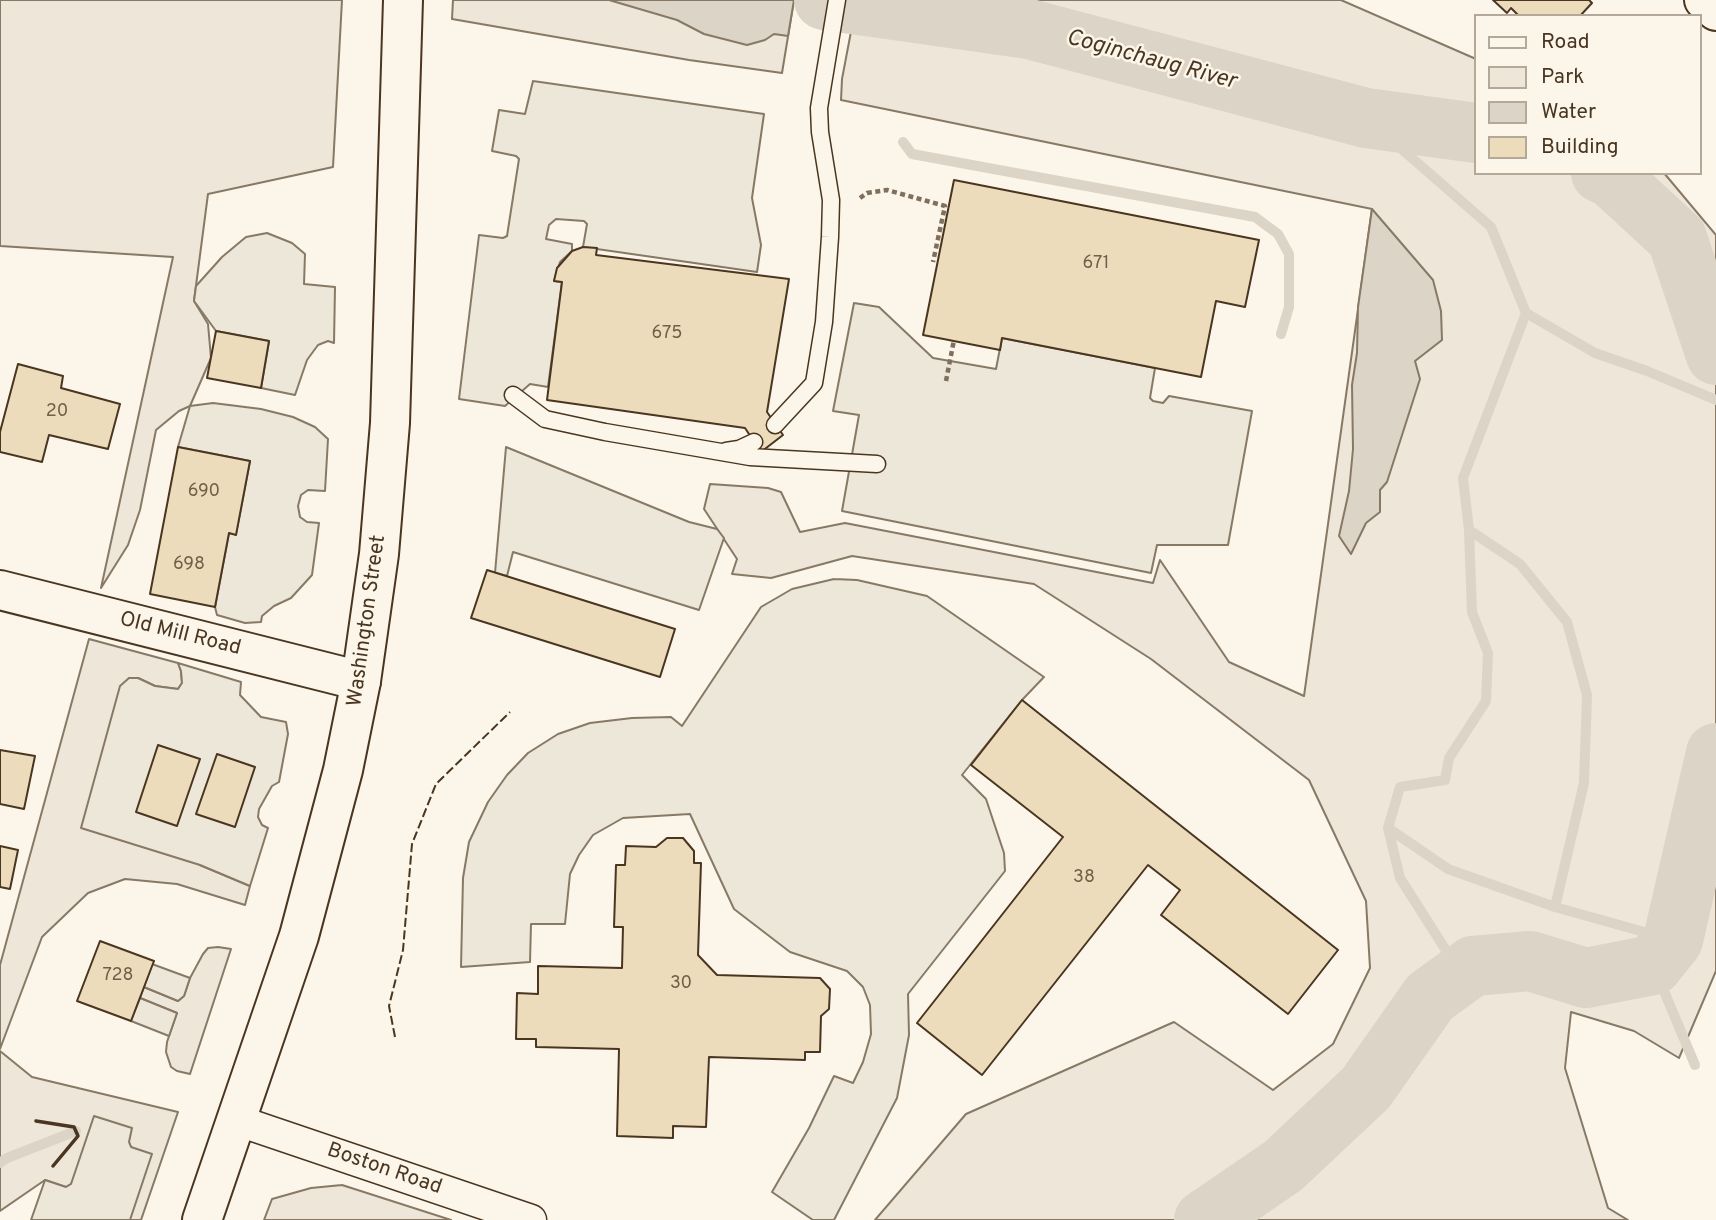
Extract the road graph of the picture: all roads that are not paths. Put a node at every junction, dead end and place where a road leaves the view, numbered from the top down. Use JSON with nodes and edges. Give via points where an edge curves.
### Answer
{"nodes":[{"id":1,"x":404,"y":0,"type":"edge"},
{"id":2,"x":837,"y":0,"type":"edge"},
{"id":3,"x":1704,"y":0,"type":"edge"},
{"id":4,"x":1716,"y":11,"type":"edge"},
{"id":5,"x":513,"y":395,"type":"dead end"},
{"id":6,"x":775,"y":425,"type":"dead end"},
{"id":7,"x":754,"y":442,"type":"dead end"},
{"id":8,"x":720,"y":452,"type":"junction"},
{"id":9,"x":877,"y":464,"type":"dead end"},
{"id":10,"x":0,"y":590,"type":"edge"},
{"id":11,"x":360,"y":681,"type":"junction"},
{"id":12,"x":236,"y":1120,"type":"junction"},
{"id":13,"x":202,"y":1220,"type":"edge"},
{"id":14,"x":531,"y":1220,"type":"edge"}],
"edges":[{"from":1,"to":11,"type":"main road","name":"Washington Street","via":[[387,471]]},
{"from":2,"to":6,"type":"lane","via":[[819,120],[831,200],[824,322],[814,383]]},
{"from":3,"to":4,"type":"main road"},
{"from":5,"to":8,"type":"lane","via":[[545,419]]},
{"from":7,"to":8,"type":"lane"},
{"from":8,"to":9,"type":"lane"},
{"from":10,"to":11,"type":"main road","name":"Old Mill Road"},
{"from":11,"to":12,"type":"main road","name":"Washington Street","via":[[313,888]]},
{"from":12,"to":13,"type":"main road","name":"Washington Street"},
{"from":12,"to":14,"type":"street","name":"Boston Road"}]}
